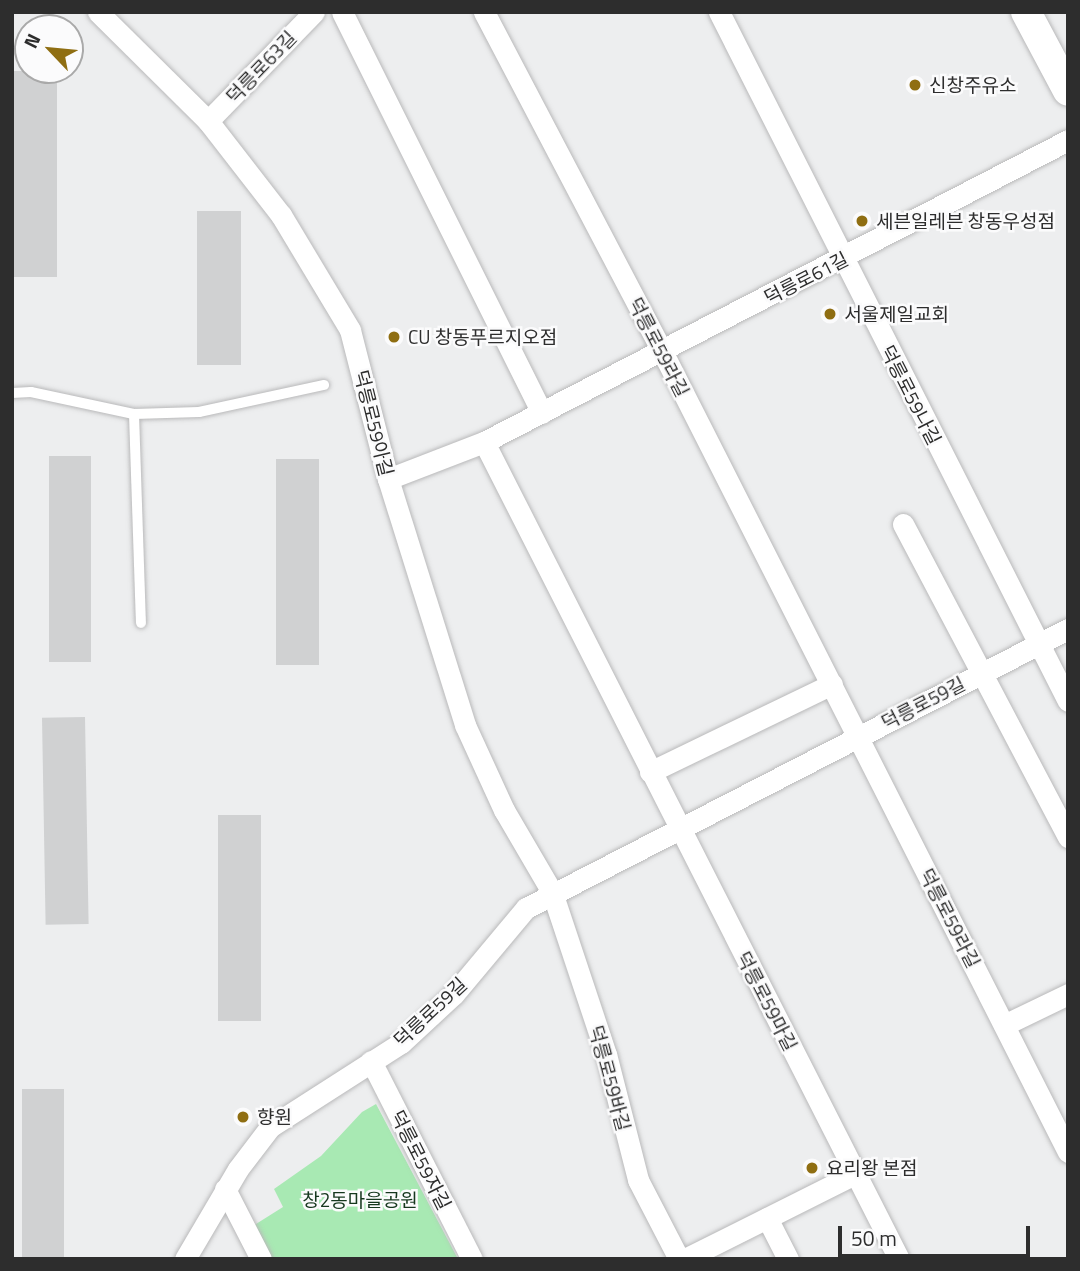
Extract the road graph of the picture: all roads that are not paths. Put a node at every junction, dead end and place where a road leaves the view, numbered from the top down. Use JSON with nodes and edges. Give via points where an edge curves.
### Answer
{"nodes":[{"id":1,"x":98,"y":12,"type":"edge"},
{"id":2,"x":314,"y":12,"type":"edge"},
{"id":3,"x":342,"y":12,"type":"edge"},
{"id":4,"x":484,"y":12,"type":"edge"},
{"id":5,"x":719,"y":12,"type":"edge"},
{"id":6,"x":1026,"y":12,"type":"edge"},
{"id":7,"x":1068,"y":91,"type":"edge"},
{"id":8,"x":208,"y":121,"type":"junction"},
{"id":9,"x":1068,"y":140,"type":"edge"},
{"id":10,"x":842,"y":259,"type":"junction"},
{"id":11,"x":662,"y":351,"type":"junction"},
{"id":12,"x":324,"y":385,"type":"dead end"},
{"id":13,"x":12,"y":393,"type":"edge"},
{"id":14,"x":542,"y":413,"type":"junction"},
{"id":15,"x":134,"y":414,"type":"junction"},
{"id":16,"x":484,"y":442,"type":"junction"},
{"id":17,"x":388,"y":479,"type":"junction"},
{"id":18,"x":904,"y":524,"type":"dead end"},
{"id":19,"x":141,"y":623,"type":"dead end"},
{"id":20,"x":1068,"y":629,"type":"edge"},
{"id":21,"x":1039,"y":644,"type":"junction"},
{"id":22,"x":981,"y":674,"type":"junction"},
{"id":23,"x":832,"y":684,"type":"junction"},
{"id":24,"x":1068,"y":701,"type":"edge"},
{"id":25,"x":859,"y":736,"type":"junction"},
{"id":26,"x":650,"y":772,"type":"junction"},
{"id":27,"x":678,"y":828,"type":"junction"},
{"id":28,"x":1068,"y":836,"type":"edge"},
{"id":29,"x":552,"y":892,"type":"junction"},
{"id":30,"x":1068,"y":993,"type":"edge"},
{"id":31,"x":1004,"y":1026,"type":"junction"},
{"id":32,"x":371,"y":1061,"type":"junction"},
{"id":33,"x":1068,"y":1152,"type":"edge"},
{"id":34,"x":855,"y":1174,"type":"junction"},
{"id":35,"x":225,"y":1189,"type":"junction"},
{"id":36,"x":767,"y":1218,"type":"junction"},
{"id":37,"x":184,"y":1259,"type":"edge"},
{"id":38,"x":261,"y":1259,"type":"edge"},
{"id":39,"x":472,"y":1259,"type":"edge"},
{"id":40,"x":679,"y":1259,"type":"edge"},
{"id":41,"x":685,"y":1259,"type":"edge"},
{"id":42,"x":788,"y":1259,"type":"edge"},
{"id":43,"x":899,"y":1259,"type":"edge"}],
"edges":[{"from":1,"to":8,"type":"street","name":"덕릉로59아길"},
{"from":2,"to":8,"type":"street","name":"덕릉로63길"},
{"from":3,"to":14,"type":"street"},
{"from":4,"to":11,"type":"street","name":"덕릉로59라길"},
{"from":5,"to":10,"type":"street","name":"덕릉로59나길"},
{"from":6,"to":7,"type":"main road"},
{"from":8,"to":17,"type":"street","name":"덕릉로59아길","via":[[281,215],[350,330]]},
{"from":9,"to":10,"type":"street","name":"덕릉로61길"},
{"from":10,"to":11,"type":"street","name":"덕릉로61길"},
{"from":10,"to":21,"type":"street","name":"덕릉로59나길"},
{"from":11,"to":14,"type":"street","name":"덕릉로61길"},
{"from":11,"to":23,"type":"street","name":"덕릉로59라길"},
{"from":12,"to":15,"type":"lane","via":[[199,412]]},
{"from":13,"to":15,"type":"lane","via":[[31,392]]},
{"from":14,"to":16,"type":"street","name":"덕릉로61길"},
{"from":15,"to":19,"type":"lane"},
{"from":16,"to":17,"type":"street","name":"덕릉로61길"},
{"from":16,"to":26,"type":"street"},
{"from":17,"to":29,"type":"street","name":"덕릉로59아길","via":[[465,725],[504,810]]},
{"from":18,"to":22,"type":"street","name":"덕릉로59길"},
{"from":20,"to":21,"type":"street","name":"덕릉로59길"},
{"from":21,"to":22,"type":"street","name":"덕릉로59길"},
{"from":21,"to":24,"type":"street","name":"덕릉로59나길"},
{"from":22,"to":25,"type":"street","name":"덕릉로59길"},
{"from":22,"to":28,"type":"street","name":"덕릉로59길"},
{"from":23,"to":25,"type":"street","name":"덕릉로59라길"},
{"from":23,"to":26,"type":"street"},
{"from":25,"to":27,"type":"street","name":"덕릉로59길"},
{"from":25,"to":31,"type":"street","name":"덕릉로59라길"},
{"from":26,"to":27,"type":"street"},
{"from":27,"to":29,"type":"street","name":"덕릉로59길"},
{"from":27,"to":34,"type":"street","name":"덕릉로59마길"},
{"from":29,"to":32,"type":"street","name":"덕릉로59길","via":[[526,908],[454,994],[401,1043]]},
{"from":29,"to":40,"type":"street","name":"덕릉로59바길","via":[[606,1054],[638,1180]]},
{"from":30,"to":31,"type":"street"},
{"from":31,"to":33,"type":"street","name":"덕릉로59라길"},
{"from":32,"to":35,"type":"street","name":"덕릉로59길","via":[[270,1127]]},
{"from":32,"to":39,"type":"street","name":"덕릉로59자길"},
{"from":34,"to":36,"type":"street"},
{"from":34,"to":43,"type":"street","name":"덕릉로59마길"},
{"from":35,"to":37,"type":"street","name":"덕릉로59길"},
{"from":35,"to":38,"type":"street"},
{"from":36,"to":41,"type":"street"},
{"from":36,"to":42,"type":"street"}]}
